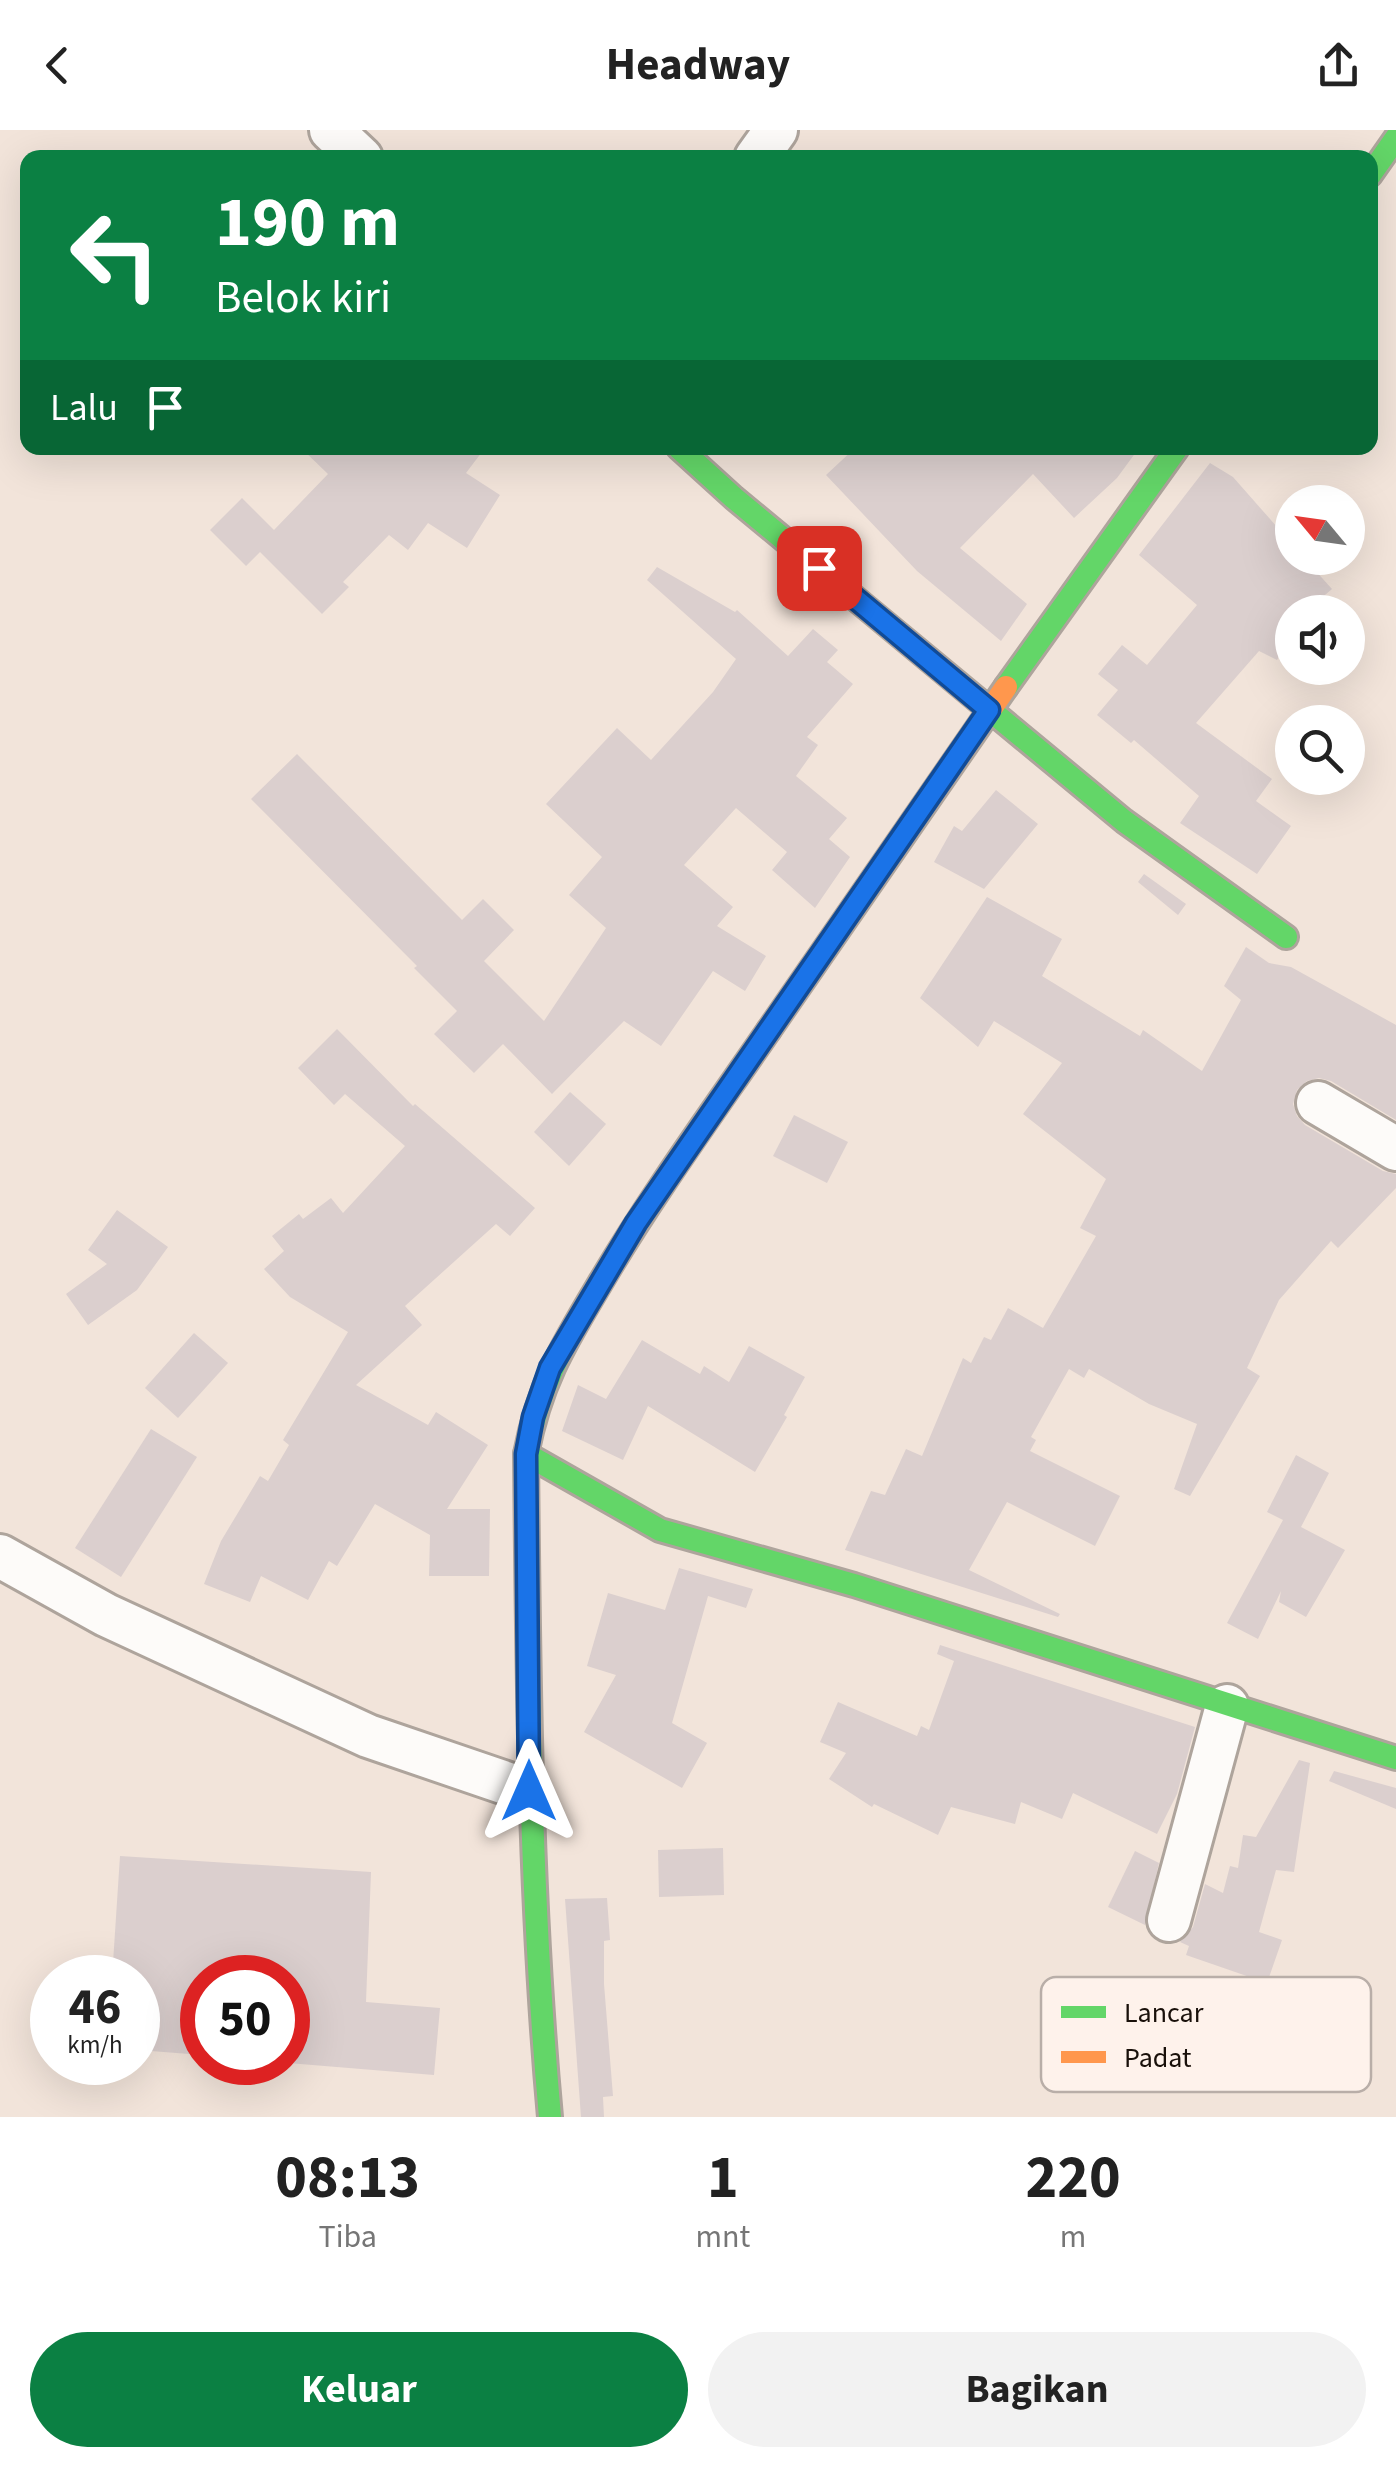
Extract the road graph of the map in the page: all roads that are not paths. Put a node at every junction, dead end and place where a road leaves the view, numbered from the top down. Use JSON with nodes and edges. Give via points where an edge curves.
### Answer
{"nodes":[{"id":1,"x":331,"y":130,"type":"edge"},
{"id":2,"x":1395,"y":140,"type":"edge"},
{"id":3,"x":353,"y":150,"type":"edge"},
{"id":4,"x":1378,"y":164,"type":"edge"},
{"id":5,"x":687,"y":455,"type":"edge"},
{"id":6,"x":1172,"y":455,"type":"edge"},
{"id":7,"x":989,"y":710,"type":"junction"},
{"id":8,"x":1286,"y":937,"type":"dead end"},
{"id":9,"x":1318,"y":1104,"type":"dead end"},
{"id":10,"x":1396,"y":1149,"type":"edge"},
{"id":11,"x":526,"y":1454,"type":"junction"},
{"id":12,"x":0,"y":1556,"type":"edge"},
{"id":13,"x":1227,"y":1706,"type":"junction"},
{"id":14,"x":1396,"y":1758,"type":"edge"},
{"id":15,"x":529,"y":1791,"type":"junction"},
{"id":16,"x":1169,"y":1920,"type":"dead end"},
{"id":17,"x":550,"y":2117,"type":"edge"}],
"edges":[{"from":1,"to":3,"type":"street"},
{"from":2,"to":4,"type":"main road"},
{"from":5,"to":7,"type":"main road"},
{"from":6,"to":7,"type":"main road"},
{"from":7,"to":8,"type":"main road","via":[[1124,821]]},
{"from":7,"to":11,"type":"main road","via":[[636,1223],[550,1368]]},
{"from":9,"to":10,"type":"street"},
{"from":11,"to":13,"type":"main road","via":[[660,1530]]},
{"from":11,"to":15,"type":"main road"},
{"from":12,"to":15,"type":"street","via":[[106,1615],[368,1736]]},
{"from":13,"to":14,"type":"main road"},
{"from":13,"to":16,"type":"street"},
{"from":15,"to":17,"type":"main road"}]}
